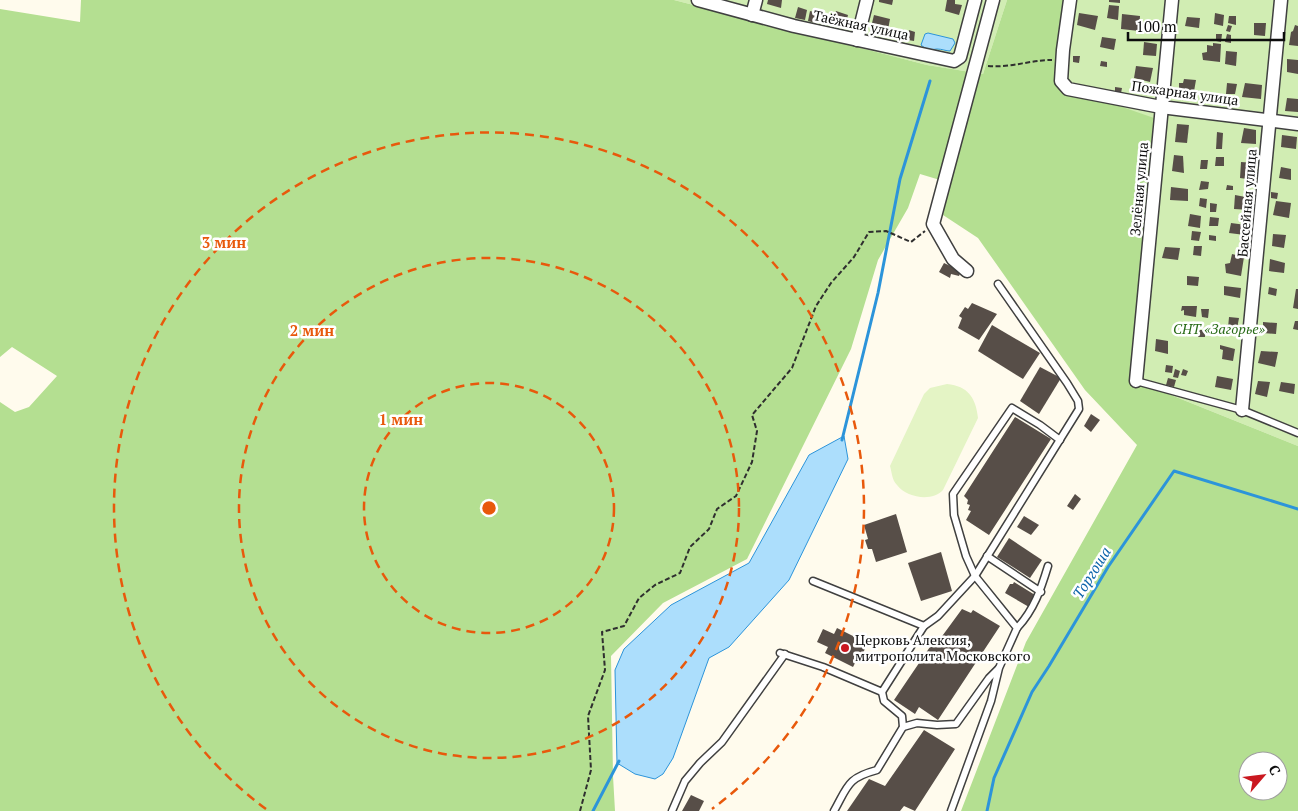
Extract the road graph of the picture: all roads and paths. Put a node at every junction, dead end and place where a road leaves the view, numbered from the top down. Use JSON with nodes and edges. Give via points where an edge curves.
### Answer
{"nodes":[{"id":1,"x":698,"y":0,"type":"edge"},
{"id":2,"x":756,"y":0,"type":"edge"},
{"id":3,"x":867,"y":0,"type":"edge"},
{"id":4,"x":975,"y":0,"type":"edge"},
{"id":5,"x":993,"y":0,"type":"edge"},
{"id":6,"x":1070,"y":0,"type":"edge"},
{"id":7,"x":1172,"y":0,"type":"edge"},
{"id":8,"x":1281,"y":0,"type":"edge"},
{"id":9,"x":752,"y":15,"type":"junction"},
{"id":10,"x":857,"y":40,"type":"junction"},
{"id":11,"x":1062,"y":61,"type":"junction"},
{"id":12,"x":976,"y":66,"type":"junction"},
{"id":13,"x":1162,"y":107,"type":"junction"},
{"id":14,"x":1270,"y":120,"type":"junction"},
{"id":15,"x":1298,"y":124,"type":"edge"},
{"id":16,"x":933,"y":224,"type":"junction"},
{"id":17,"x":966,"y":271,"type":"dead end"},
{"id":18,"x":998,"y":284,"type":"dead end"},
{"id":19,"x":1136,"y":382,"type":"joint"},
{"id":20,"x":1242,"y":410,"type":"junction"},
{"id":21,"x":1298,"y":433,"type":"edge"},
{"id":22,"x":1060,"y":440,"type":"junction"},
{"id":23,"x":987,"y":556,"type":"junction"},
{"id":24,"x":1048,"y":566,"type":"dead end"},
{"id":25,"x":975,"y":576,"type":"junction"},
{"id":26,"x":813,"y":581,"type":"dead end"},
{"id":27,"x":1041,"y":592,"type":"junction"},
{"id":28,"x":924,"y":626,"type":"junction"},
{"id":29,"x":1017,"y":628,"type":"junction"},
{"id":30,"x":999,"y":668,"type":"junction"},
{"id":31,"x":882,"y":692,"type":"junction"},
{"id":32,"x":903,"y":728,"type":"junction"},
{"id":33,"x":580,"y":811,"type":"edge"},
{"id":34,"x":672,"y":811,"type":"edge"},
{"id":35,"x":834,"y":811,"type":"edge"},
{"id":36,"x":951,"y":811,"type":"edge"}],
"edges":[{"from":1,"to":9,"type":"street","name":"Таёжная улица"},
{"from":2,"to":9,"type":"street"},
{"from":3,"to":10,"type":"street"},
{"from":4,"to":10,"type":"street","name":"Таёжная улица","via":[[960,57],[954,61]]},
{"from":5,"to":12,"type":"street"},
{"from":6,"to":11,"type":"street"},
{"from":7,"to":13,"type":"street","name":"Зелёная улица"},
{"from":8,"to":14,"type":"street","name":"Бассейная улица"},
{"from":9,"to":10,"type":"street","name":"Таёжная улица"},
{"from":11,"to":12,"type":"path"},
{"from":11,"to":13,"type":"street","name":"Пожарная улица","via":[[1060,81],[1068,89]]},
{"from":12,"to":16,"type":"street"},
{"from":13,"to":14,"type":"street","name":"Пожарная улица"},
{"from":13,"to":19,"type":"street","name":"Зелёная улица"},
{"from":14,"to":15,"type":"street","name":"Пожарная улица"},
{"from":14,"to":20,"type":"street","name":"Бассейная улица"},
{"from":16,"to":17,"type":"street","via":[[953,259]]},
{"from":16,"to":33,"type":"path","via":[[911,242],[886,231],[869,232],[816,306],[792,368],[752,415],[757,431],[752,462],[736,496],[716,509],[709,529],[690,547],[680,573],[655,585],[639,598],[624,626],[602,632],[605,670],[588,716],[590,770]]},
{"from":18,"to":22,"type":"lane","via":[[1078,402],[1079,410]]},
{"from":19,"to":20,"type":"lane"},
{"from":20,"to":21,"type":"lane"},
{"from":22,"to":23,"type":"lane"},
{"from":22,"to":25,"type":"lane","via":[[1012,408],[953,494],[954,514]]},
{"from":23,"to":25,"type":"lane"},
{"from":23,"to":27,"type":"lane"},
{"from":24,"to":27,"type":"lane"},
{"from":25,"to":28,"type":"lane","via":[[938,616]]},
{"from":25,"to":29,"type":"lane"},
{"from":26,"to":28,"type":"lane"},
{"from":27,"to":29,"type":"lane"},
{"from":28,"to":31,"type":"lane"},
{"from":29,"to":30,"type":"lane"},
{"from":30,"to":32,"type":"lane","via":[[956,724],[917,723]]},
{"from":30,"to":36,"type":"lane","via":[[991,701]]},
{"from":31,"to":32,"type":"lane","via":[[884,701],[902,716]]},
{"from":31,"to":34,"type":"lane","via":[[782,653],[722,742],[685,781]]},
{"from":32,"to":35,"type":"lane","via":[[877,770],[862,774],[849,783]]}]}
